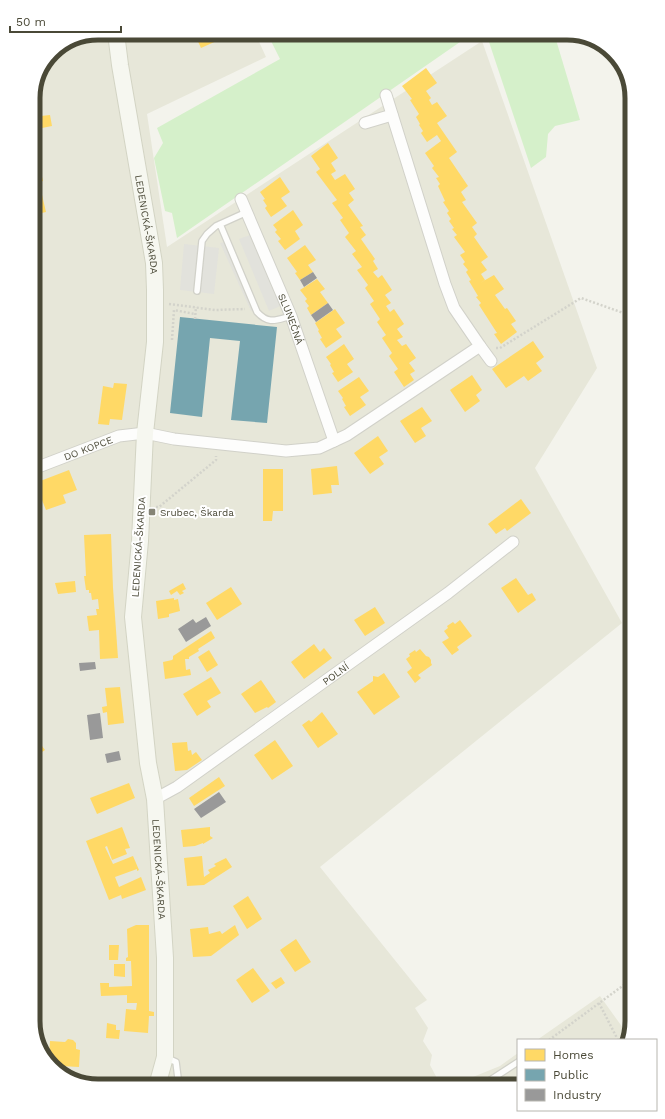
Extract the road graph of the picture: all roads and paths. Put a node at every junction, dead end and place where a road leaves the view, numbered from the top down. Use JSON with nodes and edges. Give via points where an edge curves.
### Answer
{"nodes":[{"id":1,"x":117,"y":40,"type":"edge"},
{"id":2,"x":386,"y":95,"type":"dead end"},
{"id":3,"x":392,"y":115,"type":"junction"},
{"id":4,"x":365,"y":123,"type":"dead end"},
{"id":5,"x":241,"y":199,"type":"dead end"},
{"id":6,"x":247,"y":212,"type":"junction"},
{"id":7,"x":220,"y":224,"type":"junction"},
{"id":8,"x":197,"y":291,"type":"dead end"},
{"id":9,"x":173,"y":304,"type":"dead end"},
{"id":10,"x":255,"y":306,"type":"junction"},
{"id":11,"x":196,"y":308,"type":"junction"},
{"id":12,"x":196,"y":314,"type":"junction"},
{"id":13,"x":625,"y":314,"type":"edge"},
{"id":14,"x":291,"y":316,"type":"junction"},
{"id":15,"x":195,"y":319,"type":"dead end"},
{"id":16,"x":480,"y":346,"type":"junction"},
{"id":17,"x":171,"y":347,"type":"dead end"},
{"id":18,"x":491,"y":361,"type":"dead end"},
{"id":19,"x":146,"y":433,"type":"junction"},
{"id":20,"x":334,"y":441,"type":"junction"},
{"id":21,"x":217,"y":444,"type":"junction"},
{"id":22,"x":40,"y":466,"type":"edge"},
{"id":23,"x":142,"y":504,"type":"junction"},
{"id":24,"x":513,"y":542,"type":"dead end"},
{"id":25,"x":155,"y":799,"type":"junction"},
{"id":26,"x":625,"y":984,"type":"edge"},
{"id":27,"x":599,"y":1003,"type":"junction"},
{"id":28,"x":550,"y":1039,"type":"edge"},
{"id":29,"x":617,"y":1039,"type":"edge"},
{"id":30,"x":165,"y":1057,"type":"junction"},
{"id":31,"x":517,"y":1063,"type":"edge"},
{"id":32,"x":159,"y":1079,"type":"edge"},
{"id":33,"x":178,"y":1079,"type":"edge"},
{"id":34,"x":492,"y":1079,"type":"edge"}],
"edges":[{"from":1,"to":19,"type":"main road","name":"LEDENICKÁ-ŠKARDA","via":[[154,263],[155,342]]},
{"from":2,"to":3,"type":"street"},
{"from":3,"to":4,"type":"street"},
{"from":3,"to":16,"type":"street","via":[[454,308]]},
{"from":5,"to":6,"type":"street","name":"SLUNEČNÁ"},
{"from":6,"to":7,"type":"lane"},
{"from":6,"to":14,"type":"street","name":"SLUNEČNÁ"},
{"from":7,"to":8,"type":"lane","via":[[202,241]]},
{"from":7,"to":10,"type":"lane"},
{"from":9,"to":11,"type":"path"},
{"from":10,"to":11,"type":"path","via":[[228,310]]},
{"from":10,"to":14,"type":"lane","via":[[267,320]]},
{"from":11,"to":12,"type":"path"},
{"from":12,"to":15,"type":"path"},
{"from":12,"to":17,"type":"path","via":[[174,310]]},
{"from":13,"to":16,"type":"path","via":[[581,298],[500,348]]},
{"from":14,"to":20,"type":"street","name":"SLUNEČNÁ"},
{"from":16,"to":18,"type":"street"},
{"from":16,"to":20,"type":"street","via":[[347,435]]},
{"from":19,"to":21,"type":"street"},
{"from":19,"to":22,"type":"street","name":"DO KOPCE","via":[[119,436]]},
{"from":19,"to":23,"type":"main road","name":"LEDENICKÁ-ŠKARDA"},
{"from":20,"to":21,"type":"street","via":[[319,448],[286,451]]},
{"from":21,"to":23,"type":"path","via":[[216,460],[159,507]]},
{"from":23,"to":25,"type":"main road","name":"LEDENICKÁ-ŠKARDA","via":[[133,618],[148,763]]},
{"from":24,"to":25,"type":"street","name":"POLNÍ","via":[[442,598],[177,787]]},
{"from":25,"to":30,"type":"main road","name":"LEDENICKÁ-ŠKARDA","via":[[165,958]]},
{"from":26,"to":27,"type":"path"},
{"from":27,"to":28,"type":"path"},
{"from":27,"to":29,"type":"path"},
{"from":30,"to":32,"type":"main road","name":"LEDENICKÁ-ŠKARDA"},
{"from":30,"to":33,"type":"lane","via":[[176,1062]]},
{"from":31,"to":34,"type":"lane"}]}
